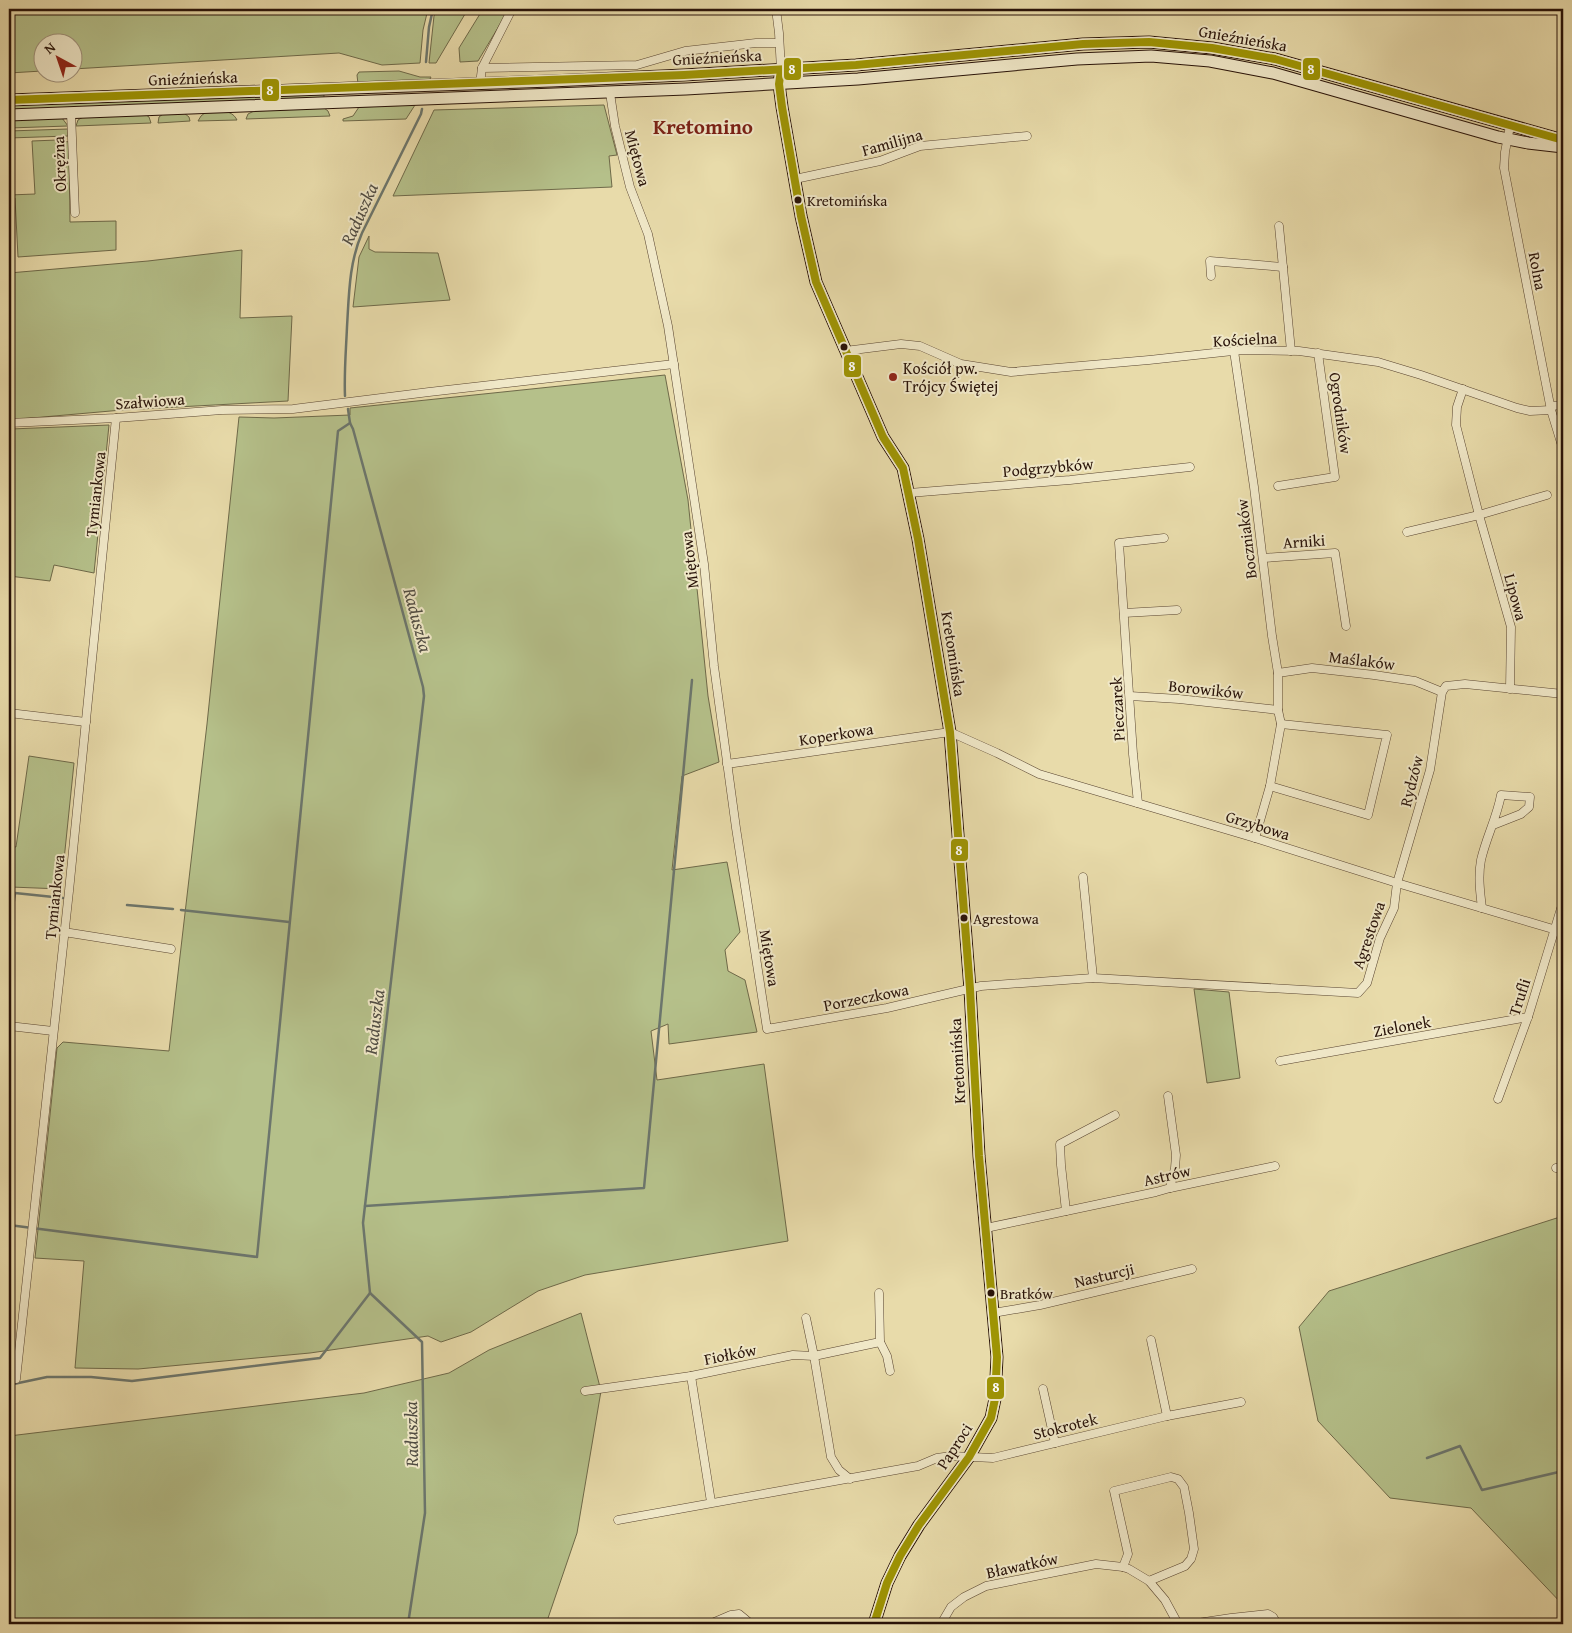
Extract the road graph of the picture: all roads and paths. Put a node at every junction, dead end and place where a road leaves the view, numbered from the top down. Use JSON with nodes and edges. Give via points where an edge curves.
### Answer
{"nodes":[{"id":1,"x":512,"y":9,"type":"edge"},
{"id":2,"x":776,"y":9,"type":"edge"},
{"id":3,"x":779,"y":43,"type":"junction"},
{"id":4,"x":482,"y":68,"type":"junction"},
{"id":5,"x":781,"y":70,"type":"junction"},
{"id":6,"x":480,"y":84,"type":"junction"},
{"id":7,"x":779,"y":84,"type":"junction"},
{"id":8,"x":610,"y":93,"type":"junction"},
{"id":9,"x":9,"y":100,"type":"edge"},
{"id":10,"x":71,"y":113,"type":"junction"},
{"id":11,"x":9,"y":115,"type":"edge"},
{"id":12,"x":1510,"y":126,"type":"junction"},
{"id":13,"x":1027,"y":136,"type":"dead end"},
{"id":14,"x":1507,"y":139,"type":"junction"},
{"id":15,"x":1563,"y":140,"type":"edge"},
{"id":16,"x":1563,"y":147,"type":"edge"},
{"id":17,"x":795,"y":178,"type":"junction"},
{"id":18,"x":75,"y":213,"type":"dead end"},
{"id":19,"x":1279,"y":226,"type":"dead end"},
{"id":20,"x":1283,"y":267,"type":"junction"},
{"id":21,"x":1211,"y":276,"type":"dead end"},
{"id":22,"x":1292,"y":350,"type":"junction"},
{"id":23,"x":845,"y":351,"type":"junction"},
{"id":24,"x":1234,"y":351,"type":"junction"},
{"id":25,"x":1318,"y":353,"type":"junction"},
{"id":26,"x":674,"y":364,"type":"junction"},
{"id":27,"x":1463,"y":389,"type":"junction"},
{"id":28,"x":1563,"y":405,"type":"edge"},
{"id":29,"x":1551,"y":408,"type":"junction"},
{"id":30,"x":116,"y":418,"type":"junction"},
{"id":31,"x":9,"y":423,"type":"edge"},
{"id":32,"x":1563,"y":450,"type":"edge"},
{"id":33,"x":1190,"y":467,"type":"dead end"},
{"id":34,"x":1278,"y":486,"type":"dead end"},
{"id":35,"x":909,"y":493,"type":"junction"},
{"id":36,"x":1547,"y":495,"type":"dead end"},
{"id":37,"x":1479,"y":514,"type":"junction"},
{"id":38,"x":1407,"y":532,"type":"dead end"},
{"id":39,"x":1164,"y":538,"type":"dead end"},
{"id":40,"x":1263,"y":558,"type":"junction"},
{"id":41,"x":1177,"y":610,"type":"dead end"},
{"id":42,"x":1124,"y":613,"type":"junction"},
{"id":43,"x":1346,"y":626,"type":"dead end"},
{"id":44,"x":1278,"y":673,"type":"junction"},
{"id":45,"x":1444,"y":689,"type":"junction"},
{"id":46,"x":1510,"y":689,"type":"junction"},
{"id":47,"x":1563,"y":694,"type":"edge"},
{"id":48,"x":1130,"y":696,"type":"junction"},
{"id":49,"x":1278,"y":710,"type":"junction"},
{"id":50,"x":9,"y":714,"type":"edge"},
{"id":51,"x":86,"y":722,"type":"junction"},
{"id":52,"x":1281,"y":724,"type":"junction"},
{"id":53,"x":950,"y":732,"type":"junction"},
{"id":54,"x":727,"y":764,"type":"junction"},
{"id":55,"x":1270,"y":786,"type":"junction"},
{"id":56,"x":1138,"y":803,"type":"junction"},
{"id":57,"x":1493,"y":825,"type":"junction"},
{"id":58,"x":1255,"y":838,"type":"junction"},
{"id":59,"x":1083,"y":877,"type":"dead end"},
{"id":60,"x":1397,"y":883,"type":"junction"},
{"id":61,"x":1563,"y":902,"type":"edge"},
{"id":62,"x":1482,"y":908,"type":"junction"},
{"id":63,"x":1559,"y":931,"type":"edge"},
{"id":64,"x":64,"y":932,"type":"junction"},
{"id":65,"x":171,"y":949,"type":"dead end"},
{"id":66,"x":1093,"y":978,"type":"junction"},
{"id":67,"x":970,"y":989,"type":"junction"},
{"id":68,"x":1528,"y":1017,"type":"junction"},
{"id":69,"x":9,"y":1026,"type":"edge"},
{"id":70,"x":767,"y":1030,"type":"joint"},
{"id":71,"x":53,"y":1031,"type":"junction"},
{"id":72,"x":1280,"y":1061,"type":"dead end"},
{"id":73,"x":1168,"y":1096,"type":"dead end"},
{"id":74,"x":1498,"y":1099,"type":"dead end"},
{"id":75,"x":1115,"y":1115,"type":"dead end"},
{"id":76,"x":1275,"y":1166,"type":"dead end"},
{"id":77,"x":1170,"y":1188,"type":"junction"},
{"id":78,"x":1066,"y":1211,"type":"junction"},
{"id":79,"x":986,"y":1228,"type":"junction"},
{"id":80,"x":990,"y":1267,"type":"joint"},
{"id":81,"x":1192,"y":1269,"type":"dead end"},
{"id":82,"x":879,"y":1292,"type":"dead end"},
{"id":83,"x":993,"y":1313,"type":"junction"},
{"id":84,"x":806,"y":1318,"type":"dead end"},
{"id":85,"x":1151,"y":1340,"type":"dead end"},
{"id":86,"x":880,"y":1342,"type":"junction"},
{"id":87,"x":814,"y":1356,"type":"junction"},
{"id":88,"x":890,"y":1371,"type":"dead end"},
{"id":89,"x":691,"y":1376,"type":"junction"},
{"id":90,"x":16,"y":1379,"type":"dead end"},
{"id":91,"x":1043,"y":1389,"type":"dead end"},
{"id":92,"x":585,"y":1391,"type":"dead end"},
{"id":93,"x":1241,"y":1402,"type":"dead end"},
{"id":94,"x":1168,"y":1416,"type":"junction"},
{"id":95,"x":1055,"y":1443,"type":"junction"},
{"id":96,"x":969,"y":1457,"type":"junction"},
{"id":97,"x":850,"y":1479,"type":"junction"},
{"id":98,"x":711,"y":1502,"type":"junction"},
{"id":99,"x":618,"y":1520,"type":"dead end"},
{"id":100,"x":1123,"y":1567,"type":"junction"},
{"id":101,"x":1149,"y":1581,"type":"junction"},
{"id":102,"x":711,"y":1624,"type":"edge"},
{"id":103,"x":751,"y":1624,"type":"edge"},
{"id":104,"x":874,"y":1624,"type":"edge"},
{"id":105,"x":941,"y":1624,"type":"edge"},
{"id":106,"x":1178,"y":1624,"type":"edge"},
{"id":107,"x":1191,"y":1624,"type":"edge"},
{"id":108,"x":1276,"y":1624,"type":"edge"}],
"edges":[{"from":1,"to":4,"type":"street"},
{"from":2,"to":3,"type":"street"},
{"from":3,"to":4,"type":"street","via":[[685,51],[636,65]]},
{"from":3,"to":5,"type":"street"},
{"from":4,"to":6,"type":"street"},
{"from":5,"to":6,"type":"main road","name":"Gnieźnieńska"},
{"from":5,"to":7,"type":"main road","name":"Kretomińska"},
{"from":5,"to":12,"type":"main road","name":"Gnieźnieńska","via":[[1083,44],[1172,44],[1275,59]]},
{"from":6,"to":9,"type":"main road","name":"Gnieźnieńska"},
{"from":7,"to":8,"type":"main road","name":"Gnieźnieńska"},
{"from":7,"to":14,"type":"main road","name":"Gnieźnieńska","via":[[1091,58],[1171,57],[1282,75]]},
{"from":7,"to":17,"type":"main road","name":"Kretomińska"},
{"from":8,"to":10,"type":"main road","name":"Gnieźnieńska"},
{"from":8,"to":26,"type":"street","name":"Miętowa","via":[[630,187],[648,234]]},
{"from":10,"to":11,"type":"main road","name":"Gnieźnieńska"},
{"from":10,"to":18,"type":"street","name":"Okrężna"},
{"from":12,"to":14,"type":"street","name":"Rolna"},
{"from":12,"to":15,"type":"main road","name":"Gnieźnieńska"},
{"from":13,"to":17,"type":"street","name":"Familijna","via":[[920,146],[880,162]]},
{"from":14,"to":16,"type":"main road","name":"Gnieźnieńska"},
{"from":14,"to":29,"type":"street","name":"Rolna","via":[[1504,168]]},
{"from":17,"to":23,"type":"main road","name":"Kretomińska","via":[[814,277]]},
{"from":19,"to":20,"type":"street","name":"Kościelna"},
{"from":20,"to":21,"type":"street","via":[[1210,261]]},
{"from":20,"to":22,"type":"street","name":"Kościelna"},
{"from":22,"to":24,"type":"street","name":"Kościelna"},
{"from":22,"to":25,"type":"street","name":"Kościelna"},
{"from":23,"to":24,"type":"street","name":"Kościelna","via":[[901,344],[920,346],[961,364],[1011,372]]},
{"from":23,"to":35,"type":"main road","name":"Kretomińska","via":[[883,437],[903,468]]},
{"from":24,"to":40,"type":"street","name":"Boczniaków"},
{"from":25,"to":27,"type":"street","name":"Kościelna","via":[[1378,362]]},
{"from":25,"to":34,"type":"street","name":"Ogrodników","via":[[1335,477]]},
{"from":26,"to":30,"type":"street","name":"Szałwiowa","via":[[293,409],[222,410]]},
{"from":26,"to":54,"type":"street","name":"Miętowa","via":[[703,556]]},
{"from":27,"to":29,"type":"street","name":"Kościelna","via":[[1530,411]]},
{"from":27,"to":37,"type":"street","name":"Lipowa","via":[[1456,425]]},
{"from":28,"to":29,"type":"street","name":"Kościelna"},
{"from":29,"to":32,"type":"street","name":"Rolna"},
{"from":30,"to":31,"type":"street","name":"Szałwiowa"},
{"from":30,"to":51,"type":"street","name":"Tymiankowa"},
{"from":33,"to":35,"type":"street","name":"Podgrzybków"},
{"from":35,"to":53,"type":"main road","name":"Kretomińska"},
{"from":36,"to":37,"type":"street"},
{"from":37,"to":38,"type":"street"},
{"from":37,"to":46,"type":"street","name":"Lipowa","via":[[1511,627]]},
{"from":39,"to":42,"type":"street","name":"Pieczarek","via":[[1119,543]]},
{"from":40,"to":43,"type":"street","name":"Arniki","via":[[1335,553]]},
{"from":40,"to":44,"type":"street","name":"Boczniaków"},
{"from":41,"to":42,"type":"street"},
{"from":42,"to":48,"type":"street","name":"Pieczarek"},
{"from":44,"to":45,"type":"street","name":"Maślaków","via":[[1312,668],[1415,681]]},
{"from":44,"to":49,"type":"street","name":"Boczniaków"},
{"from":45,"to":46,"type":"street","name":"Maślaków","via":[[1465,684]]},
{"from":45,"to":60,"type":"street","name":"Rydzów","via":[[1430,770]]},
{"from":46,"to":47,"type":"street","name":"Maślaków"},
{"from":48,"to":49,"type":"street","name":"Borowików"},
{"from":48,"to":56,"type":"street","name":"Pieczarek"},
{"from":49,"to":52,"type":"street","name":"Boczniaków"},
{"from":50,"to":51,"type":"street"},
{"from":51,"to":64,"type":"street","name":"Tymiankowa"},
{"from":52,"to":55,"type":"street","name":"Boczniaków"},
{"from":52,"to":55,"type":"street","via":[[1387,735],[1368,815]]},
{"from":53,"to":54,"type":"street","name":"Koperkowa"},
{"from":53,"to":56,"type":"street","name":"Grzybowa","via":[[1039,774]]},
{"from":53,"to":67,"type":"main road","name":"Kretomińska"},
{"from":54,"to":70,"type":"street","name":"Miętowa"},
{"from":55,"to":58,"type":"street","name":"Boczniaków"},
{"from":56,"to":58,"type":"street","name":"Grzybowa"},
{"from":57,"to":57,"type":"street","via":[[1501,795],[1530,797],[1529,807],[1521,814]]},
{"from":57,"to":62,"type":"street","via":[[1481,860]]},
{"from":58,"to":60,"type":"street","name":"Grzybowa"},
{"from":59,"to":66,"type":"street"},
{"from":60,"to":62,"type":"street","name":"Grzybowa"},
{"from":60,"to":66,"type":"street","name":"Agrestowa","via":[[1394,908],[1380,938],[1367,983],[1358,993]]},
{"from":61,"to":63,"type":"street","name":"Trufli"},
{"from":62,"to":63,"type":"street","name":"Grzybowa"},
{"from":63,"to":68,"type":"street","name":"Trufli"},
{"from":64,"to":65,"type":"street"},
{"from":64,"to":71,"type":"street","name":"Tymiankowa"},
{"from":66,"to":67,"type":"street","name":"Agrestowa"},
{"from":67,"to":70,"type":"street","name":"Porzeczkowa"},
{"from":67,"to":79,"type":"main road","name":"Kretomińska","via":[[976,1118]]},
{"from":68,"to":72,"type":"street","name":"Zielonek"},
{"from":68,"to":74,"type":"street","name":"Trufli"},
{"from":69,"to":71,"type":"street"},
{"from":71,"to":90,"type":"street","name":"Tymiankowa"},
{"from":73,"to":77,"type":"street","via":[[1176,1155]]},
{"from":75,"to":78,"type":"street","via":[[1060,1144]]},
{"from":76,"to":77,"type":"street","name":"Astrów"},
{"from":77,"to":78,"type":"street","name":"Astrów"},
{"from":78,"to":79,"type":"street","name":"Astrów"},
{"from":79,"to":80,"type":"main road","name":"Kretomińska"},
{"from":80,"to":83,"type":"main road","name":"Paproci"},
{"from":81,"to":83,"type":"street","name":"Nasturcji"},
{"from":82,"to":86,"type":"street"},
{"from":83,"to":96,"type":"main road","name":"Paproci","via":[[996,1399],[991,1418]]},
{"from":84,"to":87,"type":"street"},
{"from":85,"to":94,"type":"street"},
{"from":86,"to":87,"type":"street","name":"Fiołków"},
{"from":86,"to":88,"type":"street"},
{"from":87,"to":89,"type":"street","name":"Fiołków","via":[[793,1356]]},
{"from":87,"to":97,"type":"street","via":[[831,1456],[839,1470]]},
{"from":89,"to":92,"type":"street","name":"Fiołków"},
{"from":89,"to":98,"type":"street"},
{"from":91,"to":95,"type":"street"},
{"from":93,"to":94,"type":"street","name":"Stokrotek"},
{"from":94,"to":95,"type":"street","name":"Stokrotek"},
{"from":95,"to":96,"type":"street","name":"Stokrotek","via":[[993,1458]]},
{"from":96,"to":97,"type":"street","via":[[937,1458],[918,1466]]},
{"from":96,"to":104,"type":"main road","name":"Paproci","via":[[900,1556]]},
{"from":97,"to":98,"type":"street"},
{"from":98,"to":99,"type":"street"},
{"from":100,"to":101,"type":"street","name":"Bławatków"},
{"from":100,"to":101,"type":"street","via":[[1128,1554],[1114,1491],[1178,1478],[1184,1487],[1189,1513],[1194,1549],[1191,1560],[1185,1566]]},
{"from":100,"to":105,"type":"street","name":"Bławatków","via":[[1096,1564],[986,1586],[964,1597],[951,1608]]},
{"from":101,"to":106,"type":"street","name":"Bławatków","via":[[1165,1600]]},
{"from":102,"to":103,"type":"street","via":[[731,1614],[739,1614]]},
{"from":107,"to":108,"type":"street","via":[[1260,1614],[1273,1617]]}]}
